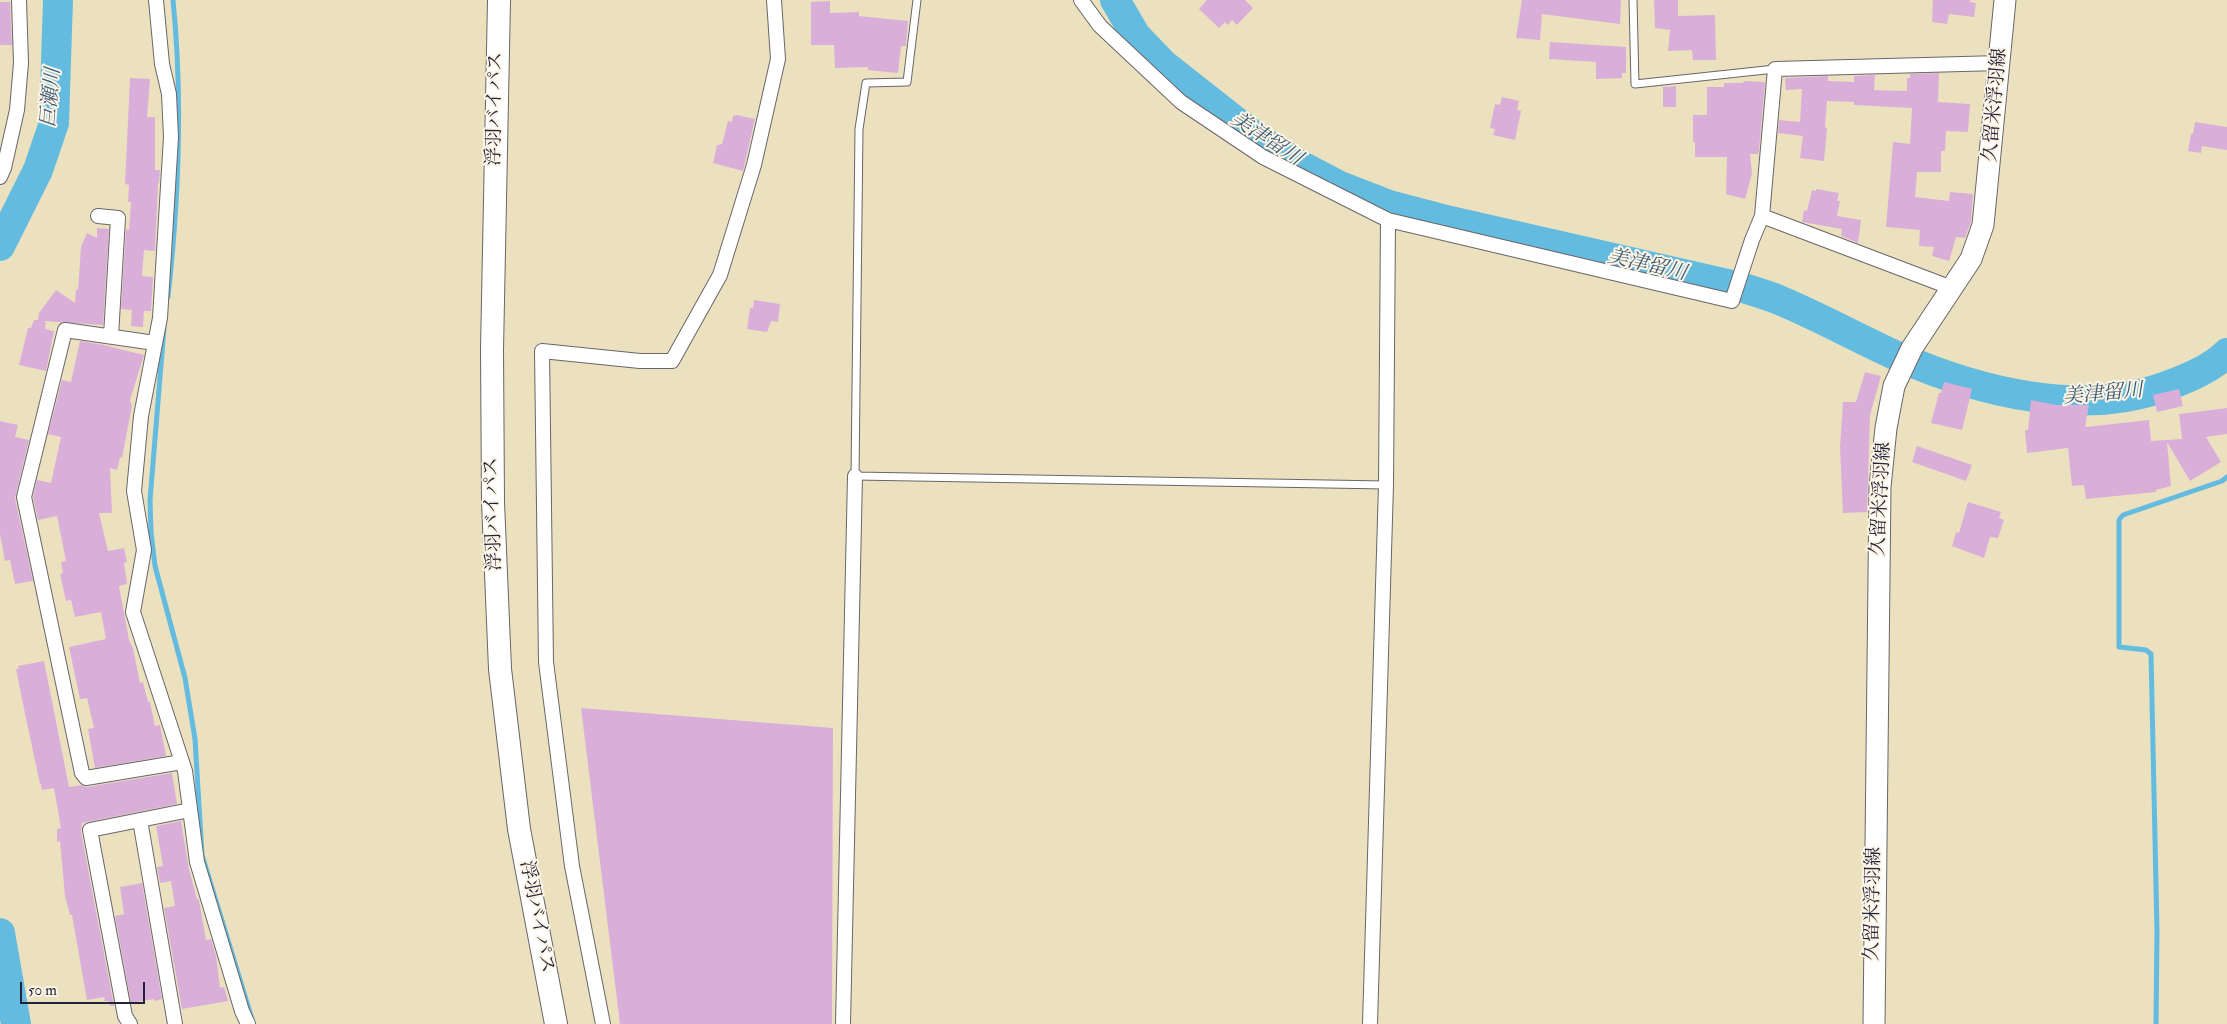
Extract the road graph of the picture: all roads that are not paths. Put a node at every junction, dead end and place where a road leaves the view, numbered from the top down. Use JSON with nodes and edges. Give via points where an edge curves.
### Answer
{"nodes":[{"id":1,"x":19,"y":0,"type":"edge"},
{"id":2,"x":156,"y":0,"type":"edge"},
{"id":3,"x":499,"y":0,"type":"edge"},
{"id":4,"x":774,"y":0,"type":"edge"},
{"id":5,"x":917,"y":0,"type":"edge"},
{"id":6,"x":1081,"y":0,"type":"edge"},
{"id":7,"x":1633,"y":0,"type":"edge"},
{"id":8,"x":2005,"y":0,"type":"edge"},
{"id":9,"x":2000,"y":64,"type":"junction"},
{"id":10,"x":1775,"y":69,"type":"junction"},
{"id":11,"x":4,"y":148,"type":"edge"},
{"id":12,"x":0,"y":177,"type":"edge"},
{"id":13,"x":98,"y":216,"type":"dead end"},
{"id":14,"x":1762,"y":216,"type":"junction"},
{"id":15,"x":1388,"y":220,"type":"junction"},
{"id":16,"x":1952,"y":288,"type":"junction"},
{"id":17,"x":111,"y":336,"type":"junction"},
{"id":18,"x":155,"y":343,"type":"junction"},
{"id":19,"x":855,"y":476,"type":"junction"},
{"id":20,"x":1386,"y":485,"type":"junction"},
{"id":21,"x":182,"y":762,"type":"junction"},
{"id":22,"x":190,"y":810,"type":"junction"},
{"id":23,"x":140,"y":820,"type":"junction"},
{"id":24,"x":130,"y":1024,"type":"edge"},
{"id":25,"x":175,"y":1024,"type":"edge"},
{"id":26,"x":248,"y":1024,"type":"edge"},
{"id":27,"x":556,"y":1024,"type":"edge"},
{"id":28,"x":603,"y":1024,"type":"edge"},
{"id":29,"x":842,"y":1024,"type":"edge"},
{"id":30,"x":1370,"y":1024,"type":"edge"},
{"id":31,"x":1874,"y":1024,"type":"edge"}],
"edges":[{"from":1,"to":11,"type":"street","via":[[21,63],[17,110]]},
{"from":2,"to":18,"type":"street","via":[[172,137],[160,318]]},
{"from":3,"to":27,"type":"highway","name":"浮羽バイパス","via":[[492,360],[493,502],[500,669],[519,829]]},
{"from":4,"to":28,"type":"street","via":[[778,59],[754,165],[720,275],[672,360],[640,361],[542,351],[546,662],[572,866]]},
{"from":5,"to":19,"type":"lane","via":[[907,82],[866,82],[861,120]]},
{"from":6,"to":15,"type":"street","via":[[1100,26],[1181,102],[1263,157]]},
{"from":7,"to":10,"type":"lane","via":[[1635,84]]},
{"from":8,"to":9,"type":"main road","name":"久留米浮羽線"},
{"from":9,"to":10,"type":"street"},
{"from":9,"to":16,"type":"main road","name":"久留米浮羽線","via":[[1983,225],[1971,259]]},
{"from":10,"to":14,"type":"street"},
{"from":11,"to":12,"type":"street"},
{"from":13,"to":17,"type":"street","via":[[118,218]]},
{"from":14,"to":15,"type":"street","via":[[1732,301]]},
{"from":14,"to":16,"type":"street"},
{"from":15,"to":20,"type":"street"},
{"from":16,"to":31,"type":"main road","name":"久留米浮羽線","via":[[1912,348],[1894,386],[1886,428],[1880,487]]},
{"from":17,"to":18,"type":"street"},
{"from":17,"to":21,"type":"street","via":[[66,330],[24,497],[82,773],[86,778]]},
{"from":18,"to":21,"type":"street","via":[[141,416],[134,491],[144,550],[133,612]]},
{"from":19,"to":20,"type":"lane"},
{"from":19,"to":29,"type":"street"},
{"from":20,"to":30,"type":"street"},
{"from":21,"to":22,"type":"street"},
{"from":22,"to":23,"type":"street"},
{"from":22,"to":26,"type":"street","via":[[197,862]]},
{"from":23,"to":24,"type":"street","via":[[90,830],[125,1016]]},
{"from":23,"to":25,"type":"street"}]}
